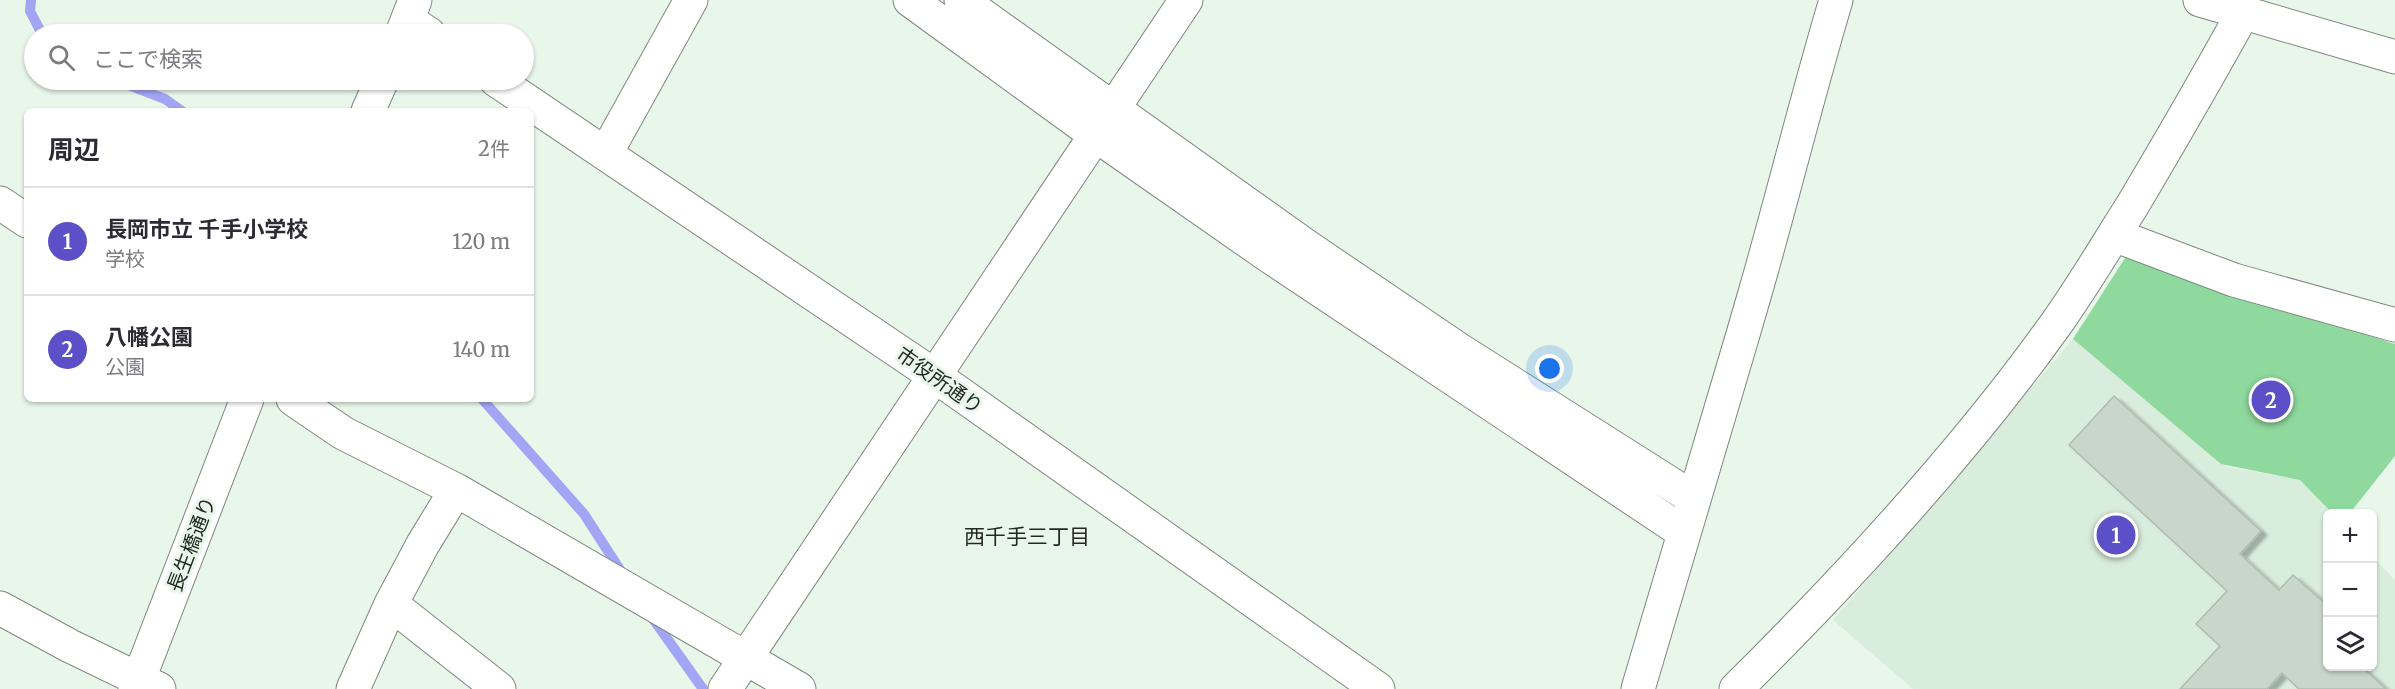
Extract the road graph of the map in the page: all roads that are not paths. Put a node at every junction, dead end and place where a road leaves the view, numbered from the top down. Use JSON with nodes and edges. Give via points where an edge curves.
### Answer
{"nodes":[{"id":1,"x":692,"y":0,"type":"edge"},
{"id":2,"x":910,"y":0,"type":"edge"},
{"id":3,"x":961,"y":0,"type":"edge"},
{"id":4,"x":1186,"y":0,"type":"edge"},
{"id":5,"x":1836,"y":0,"type":"edge"},
{"id":6,"x":2200,"y":0,"type":"edge"},
{"id":7,"x":2243,"y":13,"type":"junction"},
{"id":8,"x":2395,"y":57,"type":"edge"},
{"id":9,"x":377,"y":90,"type":"edge"},
{"id":10,"x":511,"y":90,"type":"edge"},
{"id":11,"x":369,"y":108,"type":"edge"},
{"id":12,"x":1115,"y":108,"type":"junction"},
{"id":13,"x":1097,"y":136,"type":"junction"},
{"id":14,"x":606,"y":153,"type":"junction"},
{"id":15,"x":0,"y":202,"type":"edge"},
{"id":16,"x":24,"y":219,"type":"edge"},
{"id":17,"x":2114,"y":235,"type":"junction"},
{"id":18,"x":2395,"y":325,"type":"edge"},
{"id":19,"x":935,"y":376,"type":"junction"},
{"id":20,"x":246,"y":402,"type":"edge"},
{"id":21,"x":298,"y":402,"type":"edge"},
{"id":22,"x":456,"y":490,"type":"junction"},
{"id":23,"x":1693,"y":498,"type":"junction"},
{"id":24,"x":1683,"y":532,"type":"junction"},
{"id":25,"x":391,"y":603,"type":"junction"},
{"id":26,"x":0,"y":608,"type":"edge"},
{"id":27,"x":747,"y":657,"type":"junction"},
{"id":28,"x":144,"y":686,"type":"edge"},
{"id":29,"x":353,"y":689,"type":"edge"},
{"id":30,"x":499,"y":689,"type":"edge"},
{"id":31,"x":725,"y":689,"type":"edge"},
{"id":32,"x":800,"y":689,"type":"edge"},
{"id":33,"x":1378,"y":689,"type":"edge"},
{"id":34,"x":1638,"y":689,"type":"edge"},
{"id":35,"x":1736,"y":689,"type":"edge"}],
"edges":[{"from":1,"to":14,"type":"main road"},
{"from":2,"to":13,"type":"main road"},
{"from":3,"to":12,"type":"main road"},
{"from":4,"to":12,"type":"main road"},
{"from":5,"to":23,"type":"main road"},
{"from":6,"to":7,"type":"main road"},
{"from":7,"to":8,"type":"main road"},
{"from":7,"to":17,"type":"main road"},
{"from":9,"to":11,"type":"main road"},
{"from":10,"to":14,"type":"main road","name":"市役所通り"},
{"from":12,"to":13,"type":"main road"},
{"from":12,"to":23,"type":"main road","via":[[1306,246]]},
{"from":13,"to":19,"type":"main road"},
{"from":13,"to":24,"type":"main road"},
{"from":14,"to":19,"type":"main road","name":"市役所通り"},
{"from":15,"to":16,"type":"main road"},
{"from":17,"to":18,"type":"main road","via":[[2234,280]]},
{"from":17,"to":35,"type":"main road","via":[[2057,324],[1945,463]]},
{"from":19,"to":27,"type":"main road"},
{"from":19,"to":33,"type":"main road","name":"市役所通り"},
{"from":20,"to":28,"type":"main road","name":"長生橋通り"},
{"from":21,"to":22,"type":"main road","via":[[344,433]]},
{"from":22,"to":25,"type":"main road"},
{"from":22,"to":27,"type":"main road"},
{"from":23,"to":24,"type":"main road"},
{"from":24,"to":34,"type":"main road"},
{"from":25,"to":29,"type":"main road"},
{"from":25,"to":30,"type":"main road"},
{"from":26,"to":28,"type":"main road"},
{"from":27,"to":31,"type":"main road"},
{"from":27,"to":32,"type":"main road"}]}
